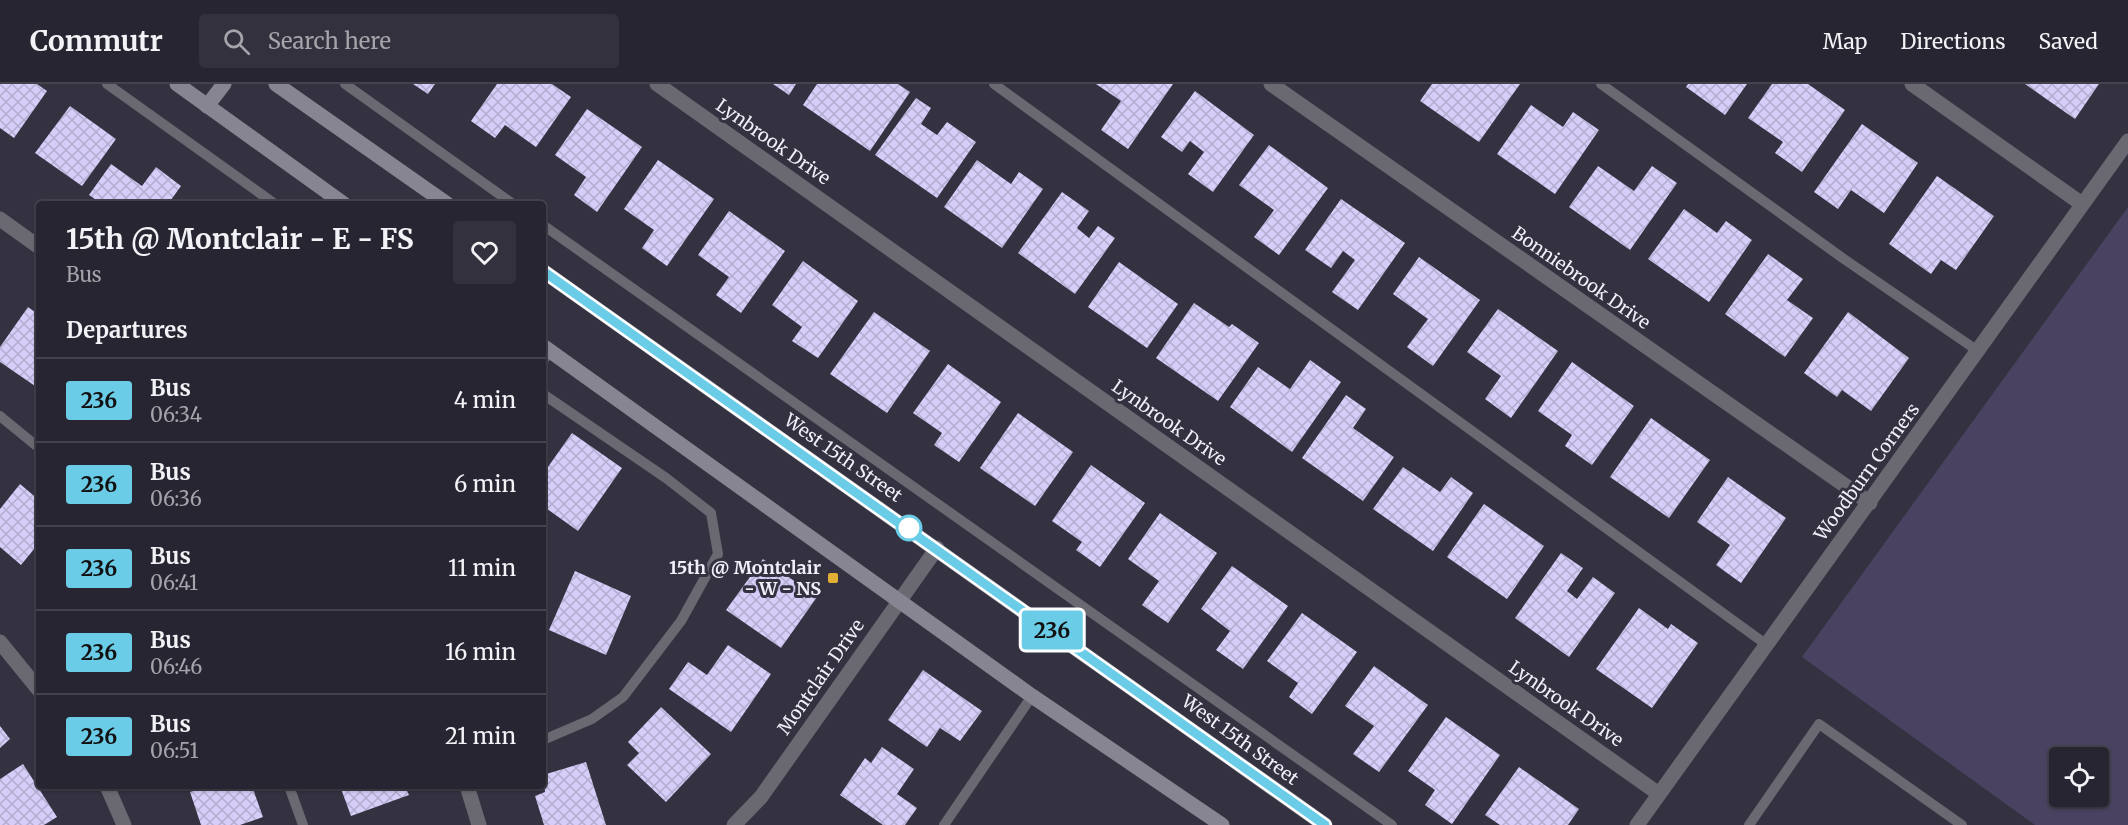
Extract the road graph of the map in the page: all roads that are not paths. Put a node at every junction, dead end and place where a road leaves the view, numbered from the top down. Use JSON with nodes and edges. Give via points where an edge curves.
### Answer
{"nodes":[{"id":1,"x":107,"y":84,"type":"edge"},
{"id":2,"x":177,"y":84,"type":"edge"},
{"id":3,"x":224,"y":84,"type":"edge"},
{"id":4,"x":276,"y":84,"type":"edge"},
{"id":5,"x":345,"y":84,"type":"edge"},
{"id":6,"x":657,"y":84,"type":"edge"},
{"id":7,"x":994,"y":84,"type":"edge"},
{"id":8,"x":1270,"y":84,"type":"edge"},
{"id":9,"x":1601,"y":84,"type":"edge"},
{"id":10,"x":1912,"y":84,"type":"edge"},
{"id":11,"x":207,"y":106,"type":"junction"},
{"id":12,"x":2128,"y":141,"type":"edge"},
{"id":13,"x":271,"y":201,"type":"edge"},
{"id":14,"x":340,"y":201,"type":"edge"},
{"id":15,"x":443,"y":201,"type":"edge"},
{"id":16,"x":509,"y":201,"type":"edge"},
{"id":17,"x":2082,"y":204,"type":"junction"},
{"id":18,"x":0,"y":219,"type":"edge"},
{"id":19,"x":546,"y":227,"type":"edge"},
{"id":20,"x":36,"y":245,"type":"edge"},
{"id":21,"x":546,"y":273,"type":"edge"},
{"id":22,"x":1978,"y":351,"type":"junction"},
{"id":23,"x":546,"y":354,"type":"edge"},
{"id":24,"x":546,"y":396,"type":"edge"},
{"id":25,"x":0,"y":416,"type":"edge"},
{"id":26,"x":36,"y":446,"type":"edge"},
{"id":27,"x":1870,"y":503,"type":"junction"},
{"id":28,"x":937,"y":548,"type":"junction"},
{"id":29,"x":899,"y":601,"type":"junction"},
{"id":30,"x":0,"y":642,"type":"edge"},
{"id":31,"x":1767,"y":645,"type":"junction"},
{"id":32,"x":36,"y":686,"type":"edge"},
{"id":33,"x":1032,"y":696,"type":"junction"},
{"id":34,"x":546,"y":739,"type":"edge"},
{"id":35,"x":108,"y":789,"type":"edge"},
{"id":36,"x":290,"y":789,"type":"edge"},
{"id":37,"x":469,"y":789,"type":"edge"},
{"id":38,"x":1659,"y":794,"type":"junction"},
{"id":39,"x":124,"y":825,"type":"edge"},
{"id":40,"x":303,"y":825,"type":"edge"},
{"id":41,"x":479,"y":825,"type":"edge"},
{"id":42,"x":734,"y":825,"type":"edge"},
{"id":43,"x":944,"y":825,"type":"edge"},
{"id":44,"x":1222,"y":825,"type":"edge"},
{"id":45,"x":1325,"y":825,"type":"edge"},
{"id":46,"x":1392,"y":825,"type":"edge"},
{"id":47,"x":1637,"y":825,"type":"edge"},
{"id":48,"x":1749,"y":825,"type":"edge"},
{"id":49,"x":1962,"y":825,"type":"edge"}],
"edges":[{"from":1,"to":13,"type":"lane"},
{"from":2,"to":11,"type":"main road"},
{"from":3,"to":11,"type":"main road"},
{"from":4,"to":15,"type":"main road"},
{"from":5,"to":16,"type":"lane"},
{"from":6,"to":38,"type":"street","name":"Lynbrook Drive"},
{"from":7,"to":31,"type":"lane"},
{"from":8,"to":27,"type":"street","name":"Bonniebrook Drive"},
{"from":9,"to":22,"type":"lane"},
{"from":10,"to":17,"type":"street"},
{"from":11,"to":14,"type":"main road"},
{"from":12,"to":17,"type":"street","name":"Woodburn Corners"},
{"from":17,"to":22,"type":"street","name":"Woodburn Corners"},
{"from":18,"to":20,"type":"street"},
{"from":19,"to":46,"type":"lane"},
{"from":21,"to":28,"type":"main road","name":"West 15th Street"},
{"from":22,"to":27,"type":"street","name":"Woodburn Corners"},
{"from":23,"to":29,"type":"main road"},
{"from":24,"to":34,"type":"lane","via":[[711,513],[718,554],[681,621],[623,697],[592,719]]},
{"from":25,"to":26,"type":"lane"},
{"from":27,"to":31,"type":"street","name":"Woodburn Corners"},
{"from":28,"to":29,"type":"street","name":"Montclair Drive"},
{"from":28,"to":45,"type":"main road","name":"West 15th Street"},
{"from":29,"to":33,"type":"main road"},
{"from":29,"to":42,"type":"street","name":"Montclair Drive","via":[[761,797]]},
{"from":30,"to":32,"type":"street"},
{"from":31,"to":38,"type":"street","name":"Woodburn Corners"},
{"from":33,"to":43,"type":"lane"},
{"from":33,"to":44,"type":"main road"},
{"from":35,"to":39,"type":"street"},
{"from":36,"to":40,"type":"lane"},
{"from":37,"to":41,"type":"street"},
{"from":38,"to":47,"type":"street","name":"Woodburn Corners"},
{"from":48,"to":49,"type":"lane","via":[[1819,724]]}]}
